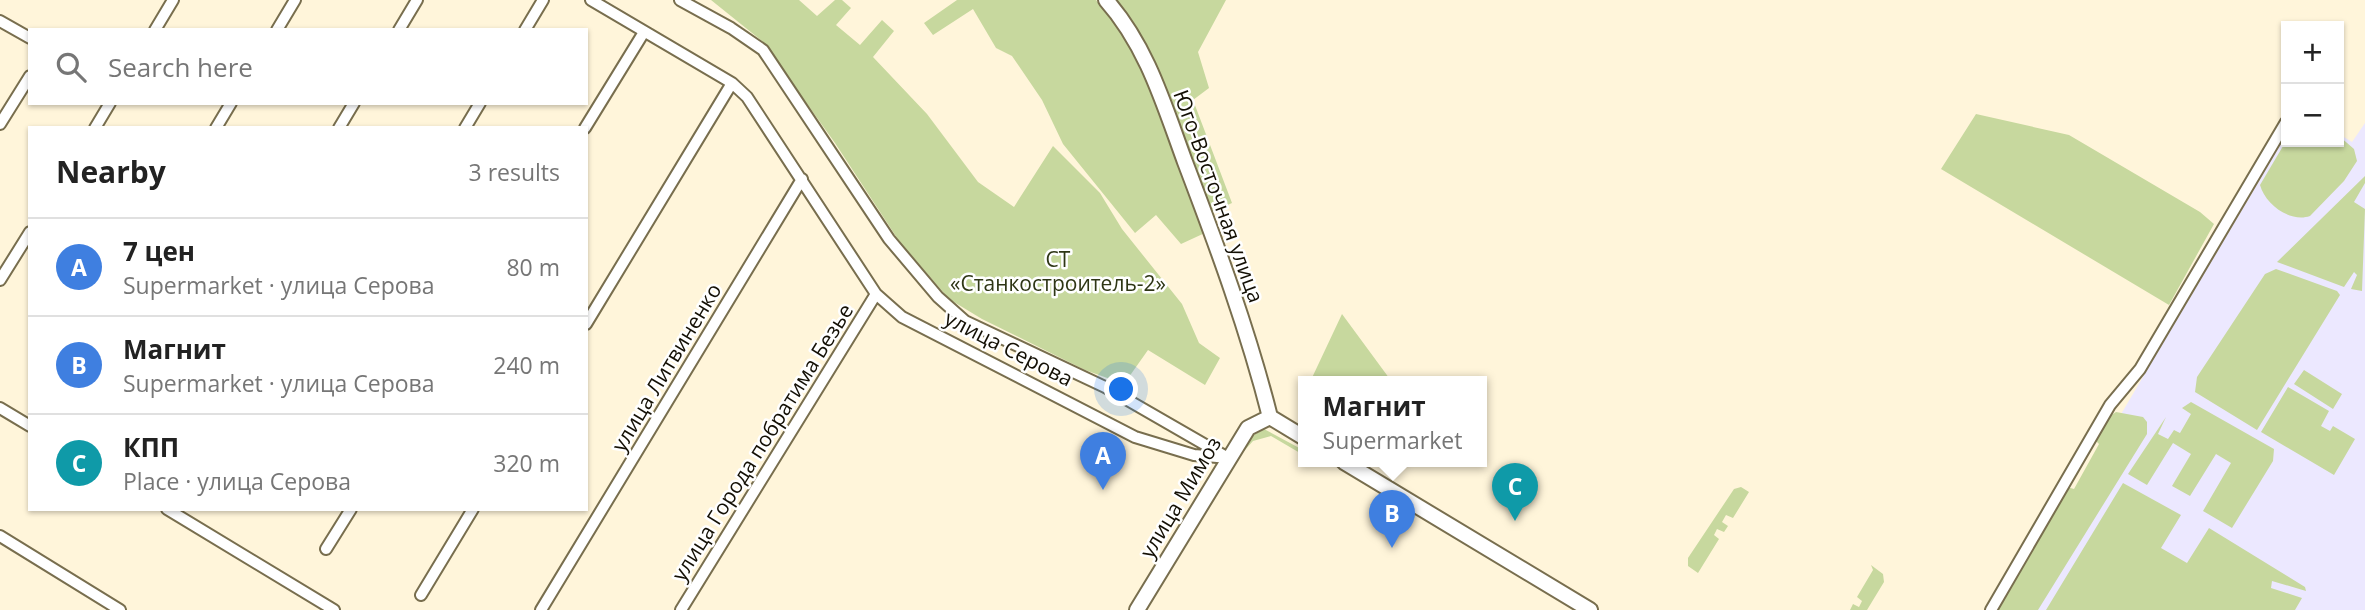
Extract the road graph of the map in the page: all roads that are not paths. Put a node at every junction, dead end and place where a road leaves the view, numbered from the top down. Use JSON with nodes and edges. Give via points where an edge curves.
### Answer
{"nodes":[{"id":1,"x":295,"y":0,"type":"edge"},
{"id":2,"x":417,"y":0,"type":"edge"},
{"id":3,"x":543,"y":0,"type":"edge"},
{"id":4,"x":591,"y":0,"type":"edge"},
{"id":5,"x":680,"y":0,"type":"edge"},
{"id":6,"x":1106,"y":0,"type":"edge"},
{"id":7,"x":168,"y":2,"type":"edge"},
{"id":8,"x":0,"y":21,"type":"edge"},
{"id":9,"x":156,"y":28,"type":"edge"},
{"id":10,"x":277,"y":28,"type":"edge"},
{"id":11,"x":400,"y":28,"type":"edge"},
{"id":12,"x":526,"y":28,"type":"edge"},
{"id":13,"x":644,"y":32,"type":"junction"},
{"id":14,"x":28,"y":37,"type":"edge"},
{"id":15,"x":28,"y":79,"type":"edge"},
{"id":16,"x":732,"y":83,"type":"junction"},
{"id":17,"x":109,"y":105,"type":"edge"},
{"id":18,"x":230,"y":105,"type":"edge"},
{"id":19,"x":353,"y":105,"type":"edge"},
{"id":20,"x":479,"y":105,"type":"edge"},
{"id":21,"x":0,"y":124,"type":"edge"},
{"id":22,"x":96,"y":126,"type":"edge"},
{"id":23,"x":217,"y":126,"type":"edge"},
{"id":24,"x":340,"y":126,"type":"edge"},
{"id":25,"x":466,"y":126,"type":"edge"},
{"id":26,"x":586,"y":126,"type":"edge"},
{"id":27,"x":2281,"y":130,"type":"edge"},
{"id":28,"x":802,"y":179,"type":"junction"},
{"id":29,"x":28,"y":235,"type":"edge"},
{"id":30,"x":0,"y":280,"type":"edge"},
{"id":31,"x":876,"y":294,"type":"junction"},
{"id":32,"x":588,"y":321,"type":"edge"},
{"id":33,"x":0,"y":408,"type":"edge"},
{"id":34,"x":1270,"y":417,"type":"junction"},
{"id":35,"x":28,"y":425,"type":"edge"},
{"id":36,"x":1298,"y":434,"type":"edge"},
{"id":37,"x":1228,"y":458,"type":"junction"},
{"id":38,"x":1352,"y":467,"type":"edge"},
{"id":39,"x":170,"y":511,"type":"edge"},
{"id":40,"x":350,"y":511,"type":"edge"},
{"id":41,"x":472,"y":511,"type":"edge"},
{"id":42,"x":0,"y":536,"type":"edge"},
{"id":43,"x":326,"y":549,"type":"dead end"},
{"id":44,"x":421,"y":596,"type":"dead end"},
{"id":45,"x":120,"y":610,"type":"edge"},
{"id":46,"x":334,"y":610,"type":"edge"},
{"id":47,"x":541,"y":610,"type":"edge"},
{"id":48,"x":681,"y":610,"type":"edge"},
{"id":49,"x":1137,"y":610,"type":"edge"},
{"id":50,"x":1590,"y":610,"type":"edge"},
{"id":51,"x":1991,"y":610,"type":"edge"}],
"edges":[{"from":1,"to":10,"type":"street"},
{"from":2,"to":11,"type":"street"},
{"from":3,"to":12,"type":"street"},
{"from":4,"to":13,"type":"street","name":"улица Серова"},
{"from":5,"to":37,"type":"street","name":"улица Серова","via":[[763,50],[889,239],[965,321],[1105,387]]},
{"from":6,"to":34,"type":"street","name":"Юго-Восточная улица","via":[[1128,25],[1152,75],[1238,306]]},
{"from":7,"to":9,"type":"street"},
{"from":8,"to":14,"type":"street"},
{"from":13,"to":16,"type":"street","name":"улица Серова"},
{"from":13,"to":26,"type":"street"},
{"from":15,"to":21,"type":"street"},
{"from":16,"to":28,"type":"street","name":"улица Серова","via":[[747,97]]},
{"from":16,"to":32,"type":"street"},
{"from":17,"to":22,"type":"street"},
{"from":18,"to":23,"type":"street"},
{"from":19,"to":24,"type":"street"},
{"from":20,"to":25,"type":"street"},
{"from":27,"to":51,"type":"street","via":[[2140,369],[2110,405]]},
{"from":28,"to":31,"type":"street","name":"улица Серова"},
{"from":28,"to":47,"type":"street","name":"улица Литвиненко"},
{"from":29,"to":30,"type":"street"},
{"from":31,"to":37,"type":"street","name":"улица Серова","via":[[902,317],[1135,437],[1194,455]]},
{"from":31,"to":48,"type":"street","name":"улица Города побратима Безье"},
{"from":33,"to":35,"type":"street"},
{"from":34,"to":36,"type":"street"},
{"from":34,"to":37,"type":"street","name":"улица Мимоз","via":[[1248,428]]},
{"from":37,"to":49,"type":"street","name":"улица Мимоз"},
{"from":38,"to":50,"type":"street"},
{"from":39,"to":46,"type":"street"},
{"from":40,"to":43,"type":"street"},
{"from":41,"to":44,"type":"street"},
{"from":42,"to":45,"type":"street"}]}
